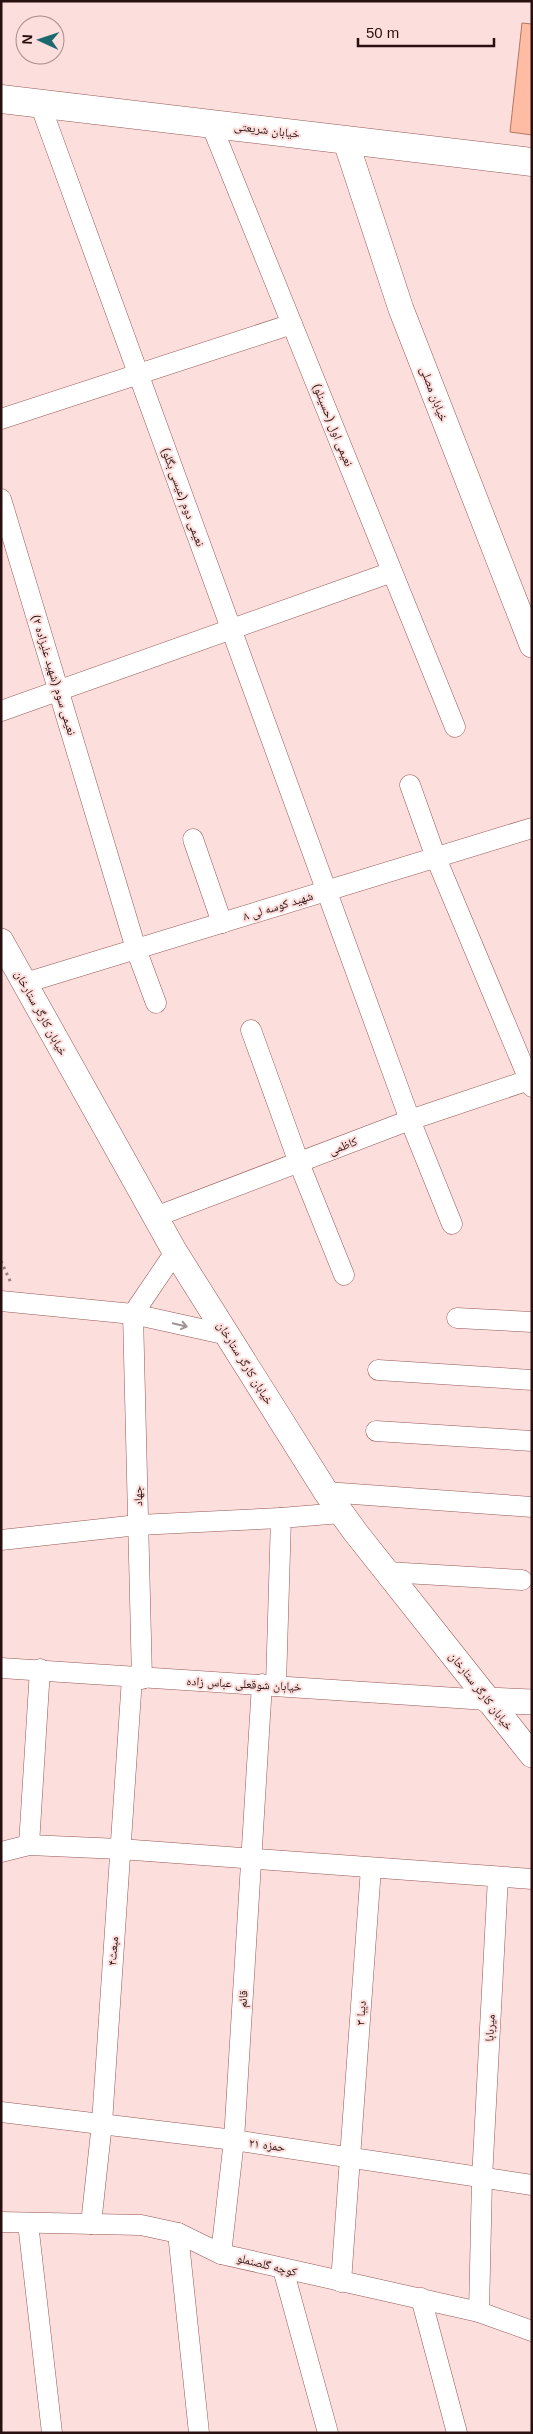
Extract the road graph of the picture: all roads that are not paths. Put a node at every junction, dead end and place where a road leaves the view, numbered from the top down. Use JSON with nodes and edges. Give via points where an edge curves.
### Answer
{"nodes":[{"id":1,"x":1,"y":99,"type":"edge"},
{"id":2,"x":40,"y":104,"type":"junction"},
{"id":3,"x":212,"y":124,"type":"junction"},
{"id":4,"x":345,"y":139,"type":"junction"},
{"id":5,"x":532,"y":162,"type":"edge"},
{"id":6,"x":292,"y":324,"type":"junction"},
{"id":7,"x":138,"y":374,"type":"junction"},
{"id":8,"x":1,"y":419,"type":"edge"},
{"id":9,"x":1,"y":499,"type":"edge"},
{"id":10,"x":392,"y":572,"type":"junction"},
{"id":11,"x":231,"y":629,"type":"junction"},
{"id":12,"x":532,"y":645,"type":"edge"},
{"id":13,"x":59,"y":691,"type":"junction"},
{"id":14,"x":1,"y":711,"type":"edge"},
{"id":15,"x":455,"y":727,"type":"dead end"},
{"id":16,"x":410,"y":785,"type":"dead end"},
{"id":17,"x":532,"y":828,"type":"edge"},
{"id":18,"x":193,"y":839,"type":"dead end"},
{"id":19,"x":436,"y":858,"type":"junction"},
{"id":20,"x":326,"y":891,"type":"junction"},
{"id":21,"x":222,"y":923,"type":"junction"},
{"id":22,"x":1,"y":941,"type":"edge"},
{"id":23,"x":136,"y":949,"type":"junction"},
{"id":24,"x":25,"y":983,"type":"junction"},
{"id":25,"x":156,"y":1003,"type":"dead end"},
{"id":26,"x":251,"y":1030,"type":"dead end"},
{"id":27,"x":531,"y":1082,"type":"edge"},
{"id":28,"x":410,"y":1120,"type":"junction"},
{"id":29,"x":299,"y":1162,"type":"junction"},
{"id":30,"x":155,"y":1217,"type":"junction"},
{"id":31,"x":452,"y":1224,"type":"dead end"},
{"id":32,"x":175,"y":1252,"type":"junction"},
{"id":33,"x":344,"y":1275,"type":"dead end"},
{"id":34,"x":1,"y":1301,"type":"edge"},
{"id":35,"x":132,"y":1314,"type":"junction"},
{"id":36,"x":457,"y":1318,"type":"dead end"},
{"id":37,"x":532,"y":1322,"type":"edge"},
{"id":38,"x":228,"y":1335,"type":"junction"},
{"id":39,"x":378,"y":1370,"type":"dead end"},
{"id":40,"x":532,"y":1380,"type":"edge"},
{"id":41,"x":376,"y":1431,"type":"dead end"},
{"id":42,"x":532,"y":1441,"type":"edge"},
{"id":43,"x":326,"y":1492,"type":"junction"},
{"id":44,"x":532,"y":1507,"type":"edge"},
{"id":45,"x":341,"y":1513,"type":"junction"},
{"id":46,"x":281,"y":1518,"type":"junction"},
{"id":47,"x":138,"y":1525,"type":"junction"},
{"id":48,"x":1,"y":1540,"type":"edge"},
{"id":49,"x":387,"y":1572,"type":"junction"},
{"id":50,"x":522,"y":1580,"type":"dead end"},
{"id":51,"x":1,"y":1668,"type":"edge"},
{"id":52,"x":40,"y":1669,"type":"junction"},
{"id":53,"x":137,"y":1678,"type":"junction"},
{"id":54,"x":269,"y":1684,"type":"junction"},
{"id":55,"x":487,"y":1700,"type":"junction"},
{"id":56,"x":532,"y":1702,"type":"edge"},
{"id":57,"x":532,"y":1755,"type":"edge"},
{"id":58,"x":29,"y":1845,"type":"junction"},
{"id":59,"x":120,"y":1849,"type":"junction"},
{"id":60,"x":1,"y":1852,"type":"edge"},
{"id":61,"x":251,"y":1857,"type":"junction"},
{"id":62,"x":371,"y":1868,"type":"junction"},
{"id":63,"x":498,"y":1877,"type":"junction"},
{"id":64,"x":532,"y":1879,"type":"edge"},
{"id":65,"x":1,"y":2112,"type":"edge"},
{"id":66,"x":102,"y":2123,"type":"junction"},
{"id":67,"x":234,"y":2140,"type":"junction"},
{"id":68,"x":351,"y":2157,"type":"junction"},
{"id":69,"x":482,"y":2178,"type":"junction"},
{"id":70,"x":532,"y":2185,"type":"edge"},
{"id":71,"x":1,"y":2222,"type":"edge"},
{"id":72,"x":28,"y":2223,"type":"junction"},
{"id":73,"x":91,"y":2224,"type":"junction"},
{"id":74,"x":178,"y":2233,"type":"junction"},
{"id":75,"x":222,"y":2254,"type":"junction"},
{"id":76,"x":284,"y":2269,"type":"junction"},
{"id":77,"x":341,"y":2282,"type":"junction"},
{"id":78,"x":420,"y":2298,"type":"junction"},
{"id":79,"x":479,"y":2312,"type":"junction"},
{"id":80,"x":532,"y":2331,"type":"edge"},
{"id":81,"x":52,"y":2433,"type":"edge"},
{"id":82,"x":199,"y":2433,"type":"edge"},
{"id":83,"x":328,"y":2433,"type":"edge"},
{"id":84,"x":457,"y":2433,"type":"edge"}],
"edges":[{"from":1,"to":2,"type":"main road","name":"خیابان شریعتی"},
{"from":2,"to":3,"type":"main road","name":"خیابان شریعتی"},
{"from":2,"to":7,"type":"street","name":"نعیمی دوم (عیسی بگلو)"},
{"from":3,"to":4,"type":"main road","name":"خیابان شریعتی"},
{"from":3,"to":6,"type":"street","name":"نعیمی اول (حسینلو)"},
{"from":4,"to":5,"type":"main road","name":"خیابان شریعتی"},
{"from":4,"to":12,"type":"street","name":"خیابان مصلی","via":[[401,309]]},
{"from":6,"to":7,"type":"street"},
{"from":6,"to":10,"type":"street","name":"نعیمی اول (حسینلو)"},
{"from":7,"to":8,"type":"street"},
{"from":7,"to":11,"type":"street","name":"نعیمی دوم (عیسی بگلو)"},
{"from":9,"to":13,"type":"street","name":"نعیمی سوم (شهید علیزاده ۲)"},
{"from":10,"to":11,"type":"street"},
{"from":10,"to":15,"type":"street","name":"نعیمی اول (حسینلو)"},
{"from":11,"to":13,"type":"street"},
{"from":11,"to":20,"type":"street","name":"نعیمی دوم (عیسی بگلو)"},
{"from":13,"to":14,"type":"street"},
{"from":13,"to":23,"type":"street","name":"نعیمی سوم (شهید علیزاده ۲)"},
{"from":16,"to":19,"type":"street"},
{"from":17,"to":19,"type":"street","name":"شهید کوسه لی ۸"},
{"from":18,"to":21,"type":"street"},
{"from":19,"to":20,"type":"street","name":"شهید کوسه لی ۸"},
{"from":19,"to":27,"type":"street"},
{"from":20,"to":21,"type":"street","name":"شهید کوسه لی ۸"},
{"from":20,"to":28,"type":"street","name":"نعیمی دوم (عیسی بگلو)"},
{"from":21,"to":23,"type":"street","name":"شهید کوسه لی ۸"},
{"from":22,"to":24,"type":"street","name":"خیابان کارگر ستارخان"},
{"from":23,"to":24,"type":"street","name":"شهید کوسه لی ۸"},
{"from":23,"to":25,"type":"street","name":"نعیمی سوم (شهید علیزاده ۲)"},
{"from":24,"to":30,"type":"street","name":"خیابان کارگر ستارخان"},
{"from":26,"to":29,"type":"street"},
{"from":27,"to":28,"type":"street","name":"کاظمی"},
{"from":28,"to":29,"type":"street","name":"کاظمی"},
{"from":28,"to":31,"type":"street","name":"نعیمی دوم (عیسی بگلو)"},
{"from":29,"to":30,"type":"street","name":"کاظمی"},
{"from":29,"to":33,"type":"street"},
{"from":30,"to":32,"type":"street","name":"خیابان کارگر ستارخان"},
{"from":32,"to":35,"type":"street"},
{"from":32,"to":38,"type":"street","name":"خیابان کارگر ستارخان"},
{"from":34,"to":35,"type":"street"},
{"from":35,"to":38,"type":"street","one_way":true},
{"from":35,"to":47,"type":"street","name":"جهاد"},
{"from":36,"to":37,"type":"street"},
{"from":38,"to":43,"type":"street","name":"خیابان کارگر ستارخان"},
{"from":39,"to":40,"type":"street"},
{"from":41,"to":42,"type":"street"},
{"from":43,"to":44,"type":"street"},
{"from":43,"to":45,"type":"street","name":"خیابان کارگر ستارخان"},
{"from":45,"to":46,"type":"street"},
{"from":45,"to":49,"type":"street","name":"خیابان کارگر ستارخان"},
{"from":46,"to":47,"type":"street"},
{"from":46,"to":54,"type":"street","name":"قائم"},
{"from":47,"to":48,"type":"street"},
{"from":47,"to":53,"type":"street","name":"جهاد"},
{"from":49,"to":50,"type":"street"},
{"from":49,"to":55,"type":"street","name":"خیابان کارگر ستارخان"},
{"from":51,"to":52,"type":"street","name":"خیابان شوقعلی عباس زاده"},
{"from":52,"to":53,"type":"street","name":"خیابان شوقعلی عباس زاده"},
{"from":52,"to":58,"type":"street"},
{"from":53,"to":54,"type":"street","name":"خیابان شوقعلی عباس زاده"},
{"from":53,"to":59,"type":"street","name":"مبعث۴"},
{"from":54,"to":55,"type":"street","name":"خیابان شوقعلی عباس زاده"},
{"from":54,"to":61,"type":"street","name":"قائم"},
{"from":55,"to":56,"type":"street"},
{"from":55,"to":57,"type":"street","name":"خیابان کارگر ستارخان"},
{"from":58,"to":59,"type":"street"},
{"from":58,"to":60,"type":"street"},
{"from":59,"to":61,"type":"street"},
{"from":59,"to":66,"type":"street","name":"مبعث۴"},
{"from":61,"to":62,"type":"street"},
{"from":61,"to":67,"type":"street","name":"قائم"},
{"from":62,"to":63,"type":"street"},
{"from":62,"to":68,"type":"street","name":"دیبا ۳"},
{"from":63,"to":64,"type":"street"},
{"from":63,"to":69,"type":"street","name":"میربابا"},
{"from":65,"to":66,"type":"street","name":"حمزه ۲۱"},
{"from":66,"to":67,"type":"street","name":"حمزه ۲۱"},
{"from":66,"to":73,"type":"street","name":"مبعث۴"},
{"from":67,"to":68,"type":"street","name":"حمزه ۲۱"},
{"from":67,"to":75,"type":"street","name":"قائم"},
{"from":68,"to":69,"type":"street","name":"حمزه ۲۱"},
{"from":68,"to":77,"type":"street","name":"دیبا ۳"},
{"from":69,"to":70,"type":"street","name":"حمزه ۲۱"},
{"from":69,"to":79,"type":"street","name":"میربابا"},
{"from":71,"to":72,"type":"street","name":"کوچه گلصنملو"},
{"from":72,"to":73,"type":"street","name":"کوچه گلصنملو"},
{"from":72,"to":81,"type":"street"},
{"from":73,"to":74,"type":"street","name":"کوچه گلصنملو","via":[[142,2225]]},
{"from":74,"to":75,"type":"street","name":"کوچه گلصنملو"},
{"from":74,"to":82,"type":"street"},
{"from":75,"to":76,"type":"street","name":"کوچه گلصنملو"},
{"from":76,"to":77,"type":"street","name":"کوچه گلصنملو"},
{"from":76,"to":83,"type":"street"},
{"from":77,"to":78,"type":"street","name":"کوچه گلصنملو"},
{"from":78,"to":79,"type":"street","name":"کوچه گلصنملو"},
{"from":78,"to":84,"type":"street"},
{"from":79,"to":80,"type":"street","name":"کوچه گلصنملو"}]}
